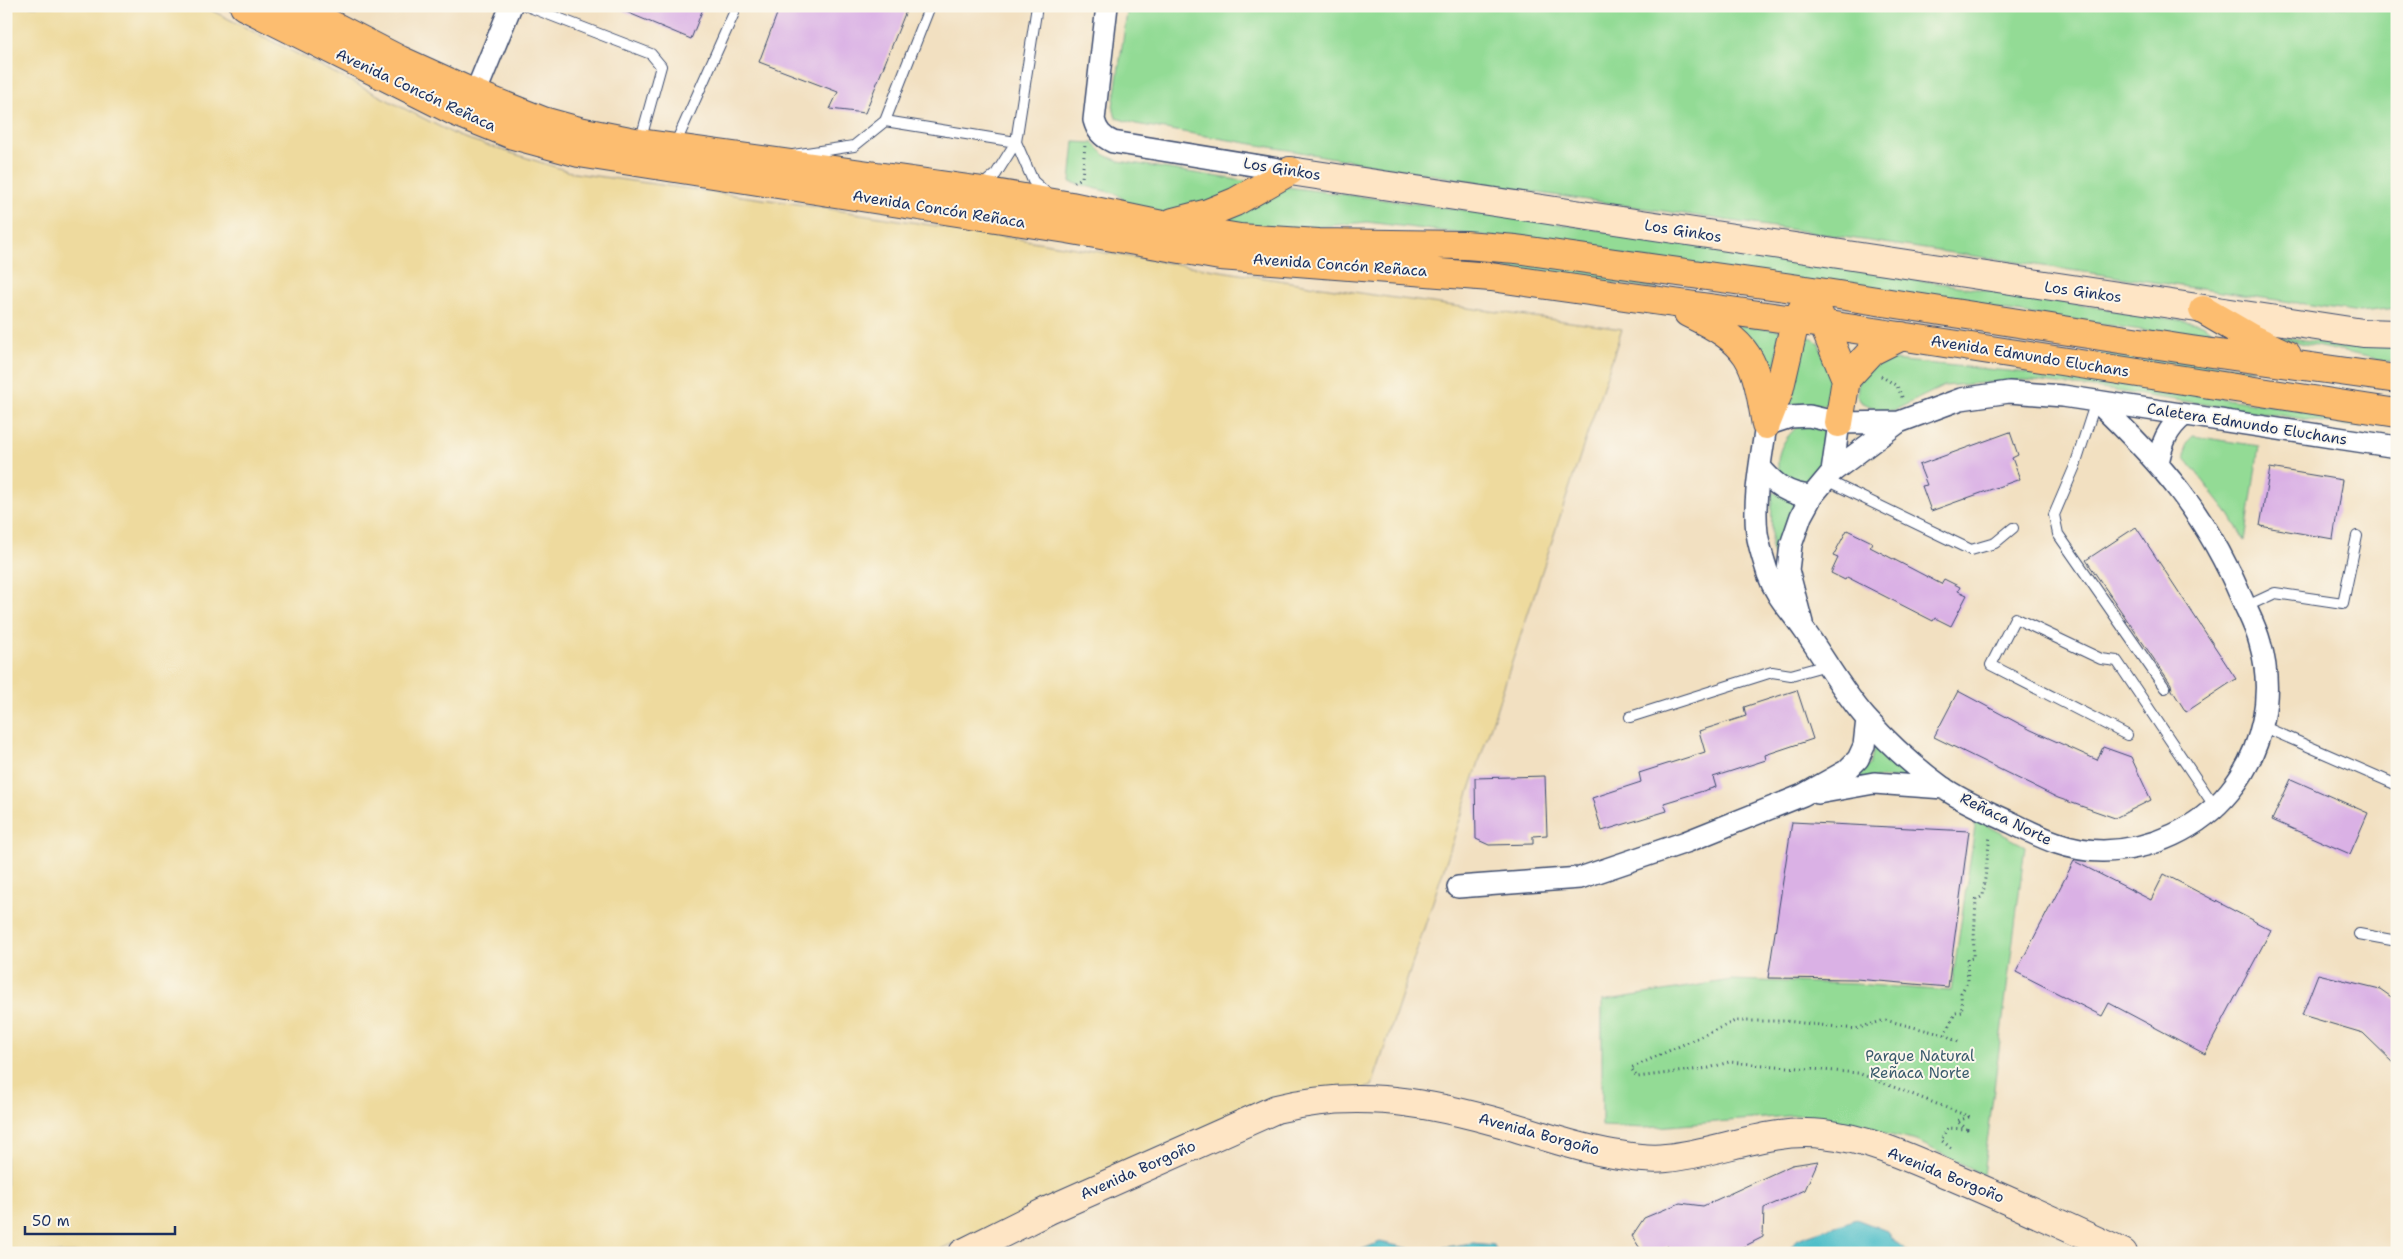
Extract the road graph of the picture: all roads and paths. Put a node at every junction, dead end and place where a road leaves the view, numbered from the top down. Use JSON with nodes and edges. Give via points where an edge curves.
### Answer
{"nodes":[{"id":1,"x":244,"y":6,"type":"edge"},
{"id":2,"x":295,"y":6,"type":"edge"},
{"id":3,"x":511,"y":6,"type":"edge"},
{"id":4,"x":527,"y":6,"type":"edge"},
{"id":5,"x":930,"y":6,"type":"edge"},
{"id":6,"x":1037,"y":6,"type":"edge"},
{"id":7,"x":1107,"y":6,"type":"edge"},
{"id":8,"x":734,"y":13,"type":"dead end"},
{"id":9,"x":475,"y":94,"type":"junction"},
{"id":10,"x":885,"y":121,"type":"junction"},
{"id":11,"x":1016,"y":142,"type":"junction"},
{"id":12,"x":640,"y":143,"type":"junction"},
{"id":13,"x":674,"y":148,"type":"junction"},
{"id":14,"x":765,"y":160,"type":"junction"},
{"id":15,"x":1290,"y":171,"type":"junction"},
{"id":16,"x":976,"y":190,"type":"junction"},
{"id":17,"x":1071,"y":206,"type":"junction"},
{"id":18,"x":948,"y":210,"type":"junction"},
{"id":19,"x":1162,"y":225,"type":"junction"},
{"id":20,"x":1674,"y":273,"type":"joint"},
{"id":21,"x":1813,"y":291,"type":"junction"},
{"id":22,"x":1664,"y":302,"type":"junction"},
{"id":23,"x":2203,"y":310,"type":"junction"},
{"id":24,"x":1795,"y":322,"type":"junction"},
{"id":25,"x":1822,"y":324,"type":"junction"},
{"id":26,"x":2397,"y":334,"type":"edge"},
{"id":27,"x":1902,"y":336,"type":"junction"},
{"id":28,"x":2308,"y":366,"type":"junction"},
{"id":29,"x":1846,"y":379,"type":"junction"},
{"id":30,"x":2397,"y":379,"type":"edge"},
{"id":31,"x":2096,"y":401,"type":"junction"},
{"id":32,"x":2397,"y":413,"type":"edge"},
{"id":33,"x":2182,"y":416,"type":"junction"},
{"id":34,"x":1899,"y":422,"type":"junction"},
{"id":35,"x":1839,"y":423,"type":"junction"},
{"id":36,"x":1766,"y":425,"type":"junction"},
{"id":37,"x":2397,"y":447,"type":"edge"},
{"id":38,"x":2158,"y":463,"type":"junction"},
{"id":39,"x":1760,"y":467,"type":"junction"},
{"id":40,"x":1829,"y":476,"type":"junction"},
{"id":41,"x":1812,"y":496,"type":"junction"},
{"id":42,"x":2013,"y":528,"type":"dead end"},
{"id":43,"x":2357,"y":536,"type":"dead end"},
{"id":44,"x":2245,"y":607,"type":"junction"},
{"id":45,"x":1803,"y":628,"type":"junction"},
{"id":46,"x":1827,"y":665,"type":"junction"},
{"id":47,"x":2165,"y":688,"type":"dead end"},
{"id":48,"x":1630,"y":717,"type":"dead end"},
{"id":49,"x":1867,"y":719,"type":"junction"},
{"id":50,"x":2262,"y":726,"type":"junction"},
{"id":51,"x":2127,"y":735,"type":"dead end"},
{"id":52,"x":2397,"y":785,"type":"edge"},
{"id":53,"x":1944,"y":788,"type":"junction"},
{"id":54,"x":1803,"y":796,"type":"junction"},
{"id":55,"x":2215,"y":807,"type":"junction"},
{"id":56,"x":1987,"y":856,"type":"dead end"},
{"id":57,"x":1458,"y":887,"type":"dead end"},
{"id":58,"x":2359,"y":934,"type":"dead end"},
{"id":59,"x":2397,"y":941,"type":"edge"},
{"id":60,"x":1946,"y":1035,"type":"junction"},
{"id":61,"x":1958,"y":1042,"type":"dead end"},
{"id":62,"x":1928,"y":1166,"type":"junction"},
{"id":63,"x":963,"y":1253,"type":"edge"},
{"id":64,"x":2123,"y":1253,"type":"edge"}],
"edges":[{"from":1,"to":18,"type":"main road","name":"Avenida Concón Reñaca","via":[[456,112],[513,135],[579,153]]},
{"from":2,"to":9,"type":"main road","name":"Avenida Concón Reñaca"},
{"from":3,"to":9,"type":"street"},
{"from":4,"to":12,"type":"lane","via":[[651,54],[661,66]]},
{"from":5,"to":10,"type":"lane"},
{"from":6,"to":11,"type":"lane"},
{"from":7,"to":15,"type":"street","name":"Los Ginkos","via":[[1094,120],[1105,138],[1113,142]]},
{"from":8,"to":13,"type":"lane"},
{"from":9,"to":12,"type":"main road","name":"Avenida Concón Reñaca","via":[[552,123]]},
{"from":10,"to":11,"type":"lane"},
{"from":10,"to":14,"type":"lane","via":[[854,146]]},
{"from":11,"to":16,"type":"lane","via":[[996,174]]},
{"from":11,"to":17,"type":"lane","via":[[1033,181],[1050,196]]},
{"from":12,"to":13,"type":"main road","name":"Avenida Concón Reñaca"},
{"from":13,"to":14,"type":"main road","name":"Avenida Concón Reñaca"},
{"from":14,"to":16,"type":"main road","name":"Avenida Concón Reñaca"},
{"from":15,"to":19,"type":"main road","via":[[1235,202]]},
{"from":15,"to":23,"type":"main road","name":"Los Ginkos"},
{"from":16,"to":17,"type":"main road","name":"Avenida Concón Reñaca"},
{"from":16,"to":18,"type":"lane"},
{"from":17,"to":19,"type":"main road","name":"Avenida Concón Reñaca"},
{"from":18,"to":22,"type":"main road","name":"Avenida Concón Reñaca","via":[[1220,256],[1491,277]]},
{"from":19,"to":20,"type":"main road","name":"Avenida Concón Reñaca","via":[[1240,238],[1299,242],[1516,249]]},
{"from":20,"to":21,"type":"main road","name":"Avenida Edmundo Eluchans"},
{"from":21,"to":24,"type":"main road"},
{"from":21,"to":25,"type":"main road"},
{"from":21,"to":28,"type":"main road","name":"Avenida Edmundo Eluchans"},
{"from":22,"to":24,"type":"main road","name":"Avenida Edmundo Eluchans"},
{"from":22,"to":36,"type":"main road","via":[[1726,332],[1752,361]]},
{"from":23,"to":26,"type":"main road","name":"Los Ginkos","via":[[2363,333]]},
{"from":23,"to":28,"type":"main road"},
{"from":24,"to":25,"type":"main road","name":"Avenida Edmundo Eluchans"},
{"from":24,"to":36,"type":"main road","via":[[1779,392]]},
{"from":25,"to":27,"type":"main road","name":"Avenida Edmundo Eluchans"},
{"from":25,"to":29,"type":"main road"},
{"from":27,"to":29,"type":"main road","via":[[1872,351]]},
{"from":27,"to":32,"type":"main road","name":"Avenida Edmundo Eluchans"},
{"from":28,"to":30,"type":"main road","name":"Avenida Edmundo Eluchans"},
{"from":29,"to":35,"type":"main road"},
{"from":31,"to":33,"type":"street","name":"Caletera Edmundo Eluchans"},
{"from":31,"to":34,"type":"street","name":"Reñaca Norte","via":[[2009,392],[1961,399]]},
{"from":31,"to":38,"type":"street","name":"Reñaca Norte"},
{"from":31,"to":47,"type":"lane","via":[[2075,466],[2054,515],[2058,534]]},
{"from":33,"to":37,"type":"street","name":"Caletera Edmundo Eluchans"},
{"from":33,"to":38,"type":"street","via":[[2172,425],[2162,444]]},
{"from":34,"to":35,"type":"street","name":"Reñaca Norte"},
{"from":34,"to":40,"type":"street","name":"Reñaca Norte"},
{"from":35,"to":36,"type":"street","name":"Reñaca Norte","via":[[1809,416],[1790,417]]},
{"from":35,"to":40,"type":"street"},
{"from":36,"to":39,"type":"street","name":"Reñaca Norte"},
{"from":38,"to":44,"type":"street","name":"Reñaca Norte","via":[[2191,503],[2226,562]]},
{"from":39,"to":41,"type":"street","via":[[1785,490]]},
{"from":39,"to":45,"type":"street","name":"Reñaca Norte","via":[[1756,508],[1758,536],[1781,602]]},
{"from":40,"to":41,"type":"street","name":"Reñaca Norte"},
{"from":40,"to":42,"type":"lane","via":[[1971,550],[1995,544]]},
{"from":41,"to":45,"type":"street","name":"Reñaca Norte","via":[[1791,545],[1788,570]]},
{"from":43,"to":44,"type":"lane","via":[[2343,603],[2276,593]]},
{"from":44,"to":50,"type":"street","name":"Reñaca Norte","via":[[2259,638],[2265,665],[2267,685]]},
{"from":45,"to":46,"type":"street","name":"Reñaca Norte"},
{"from":46,"to":48,"type":"lane","via":[[1791,675],[1772,672]]},
{"from":46,"to":49,"type":"street","name":"Reñaca Norte"},
{"from":49,"to":53,"type":"street","name":"Reñaca Norte"},
{"from":49,"to":54,"type":"street","via":[[1864,746],[1858,758],[1846,771]]},
{"from":50,"to":52,"type":"lane"},
{"from":50,"to":55,"type":"street","name":"Reñaca Norte","via":[[2239,779]]},
{"from":51,"to":55,"type":"lane","via":[[1991,665],[2015,618],[2101,659],[2118,661]]},
{"from":53,"to":54,"type":"street","via":[[1874,783]]},
{"from":53,"to":55,"type":"street","name":"Reñaca Norte","via":[[2039,837],[2100,851],[2121,850],[2162,840]]},
{"from":54,"to":57,"type":"street","via":[[1686,842],[1580,878]]},
{"from":56,"to":60,"type":"path","via":[[1983,896],[1976,900],[1974,958],[1967,959],[1968,981],[1961,993],[1962,1012],[1955,1013]]},
{"from":58,"to":59,"type":"lane"},
{"from":60,"to":61,"type":"path"},
{"from":60,"to":62,"type":"path","via":[[1885,1020],[1855,1029],[1786,1021],[1735,1021],[1631,1068],[1636,1077],[1709,1068],[1729,1062],[1858,1073],[1970,1117],[1957,1121],[1967,1129],[1948,1128],[1941,1140],[1955,1153],[1935,1150]]},
{"from":62,"to":63,"type":"main road","name":"Avenida Borgoño","via":[[1861,1142],[1823,1134],[1753,1138],[1693,1154],[1639,1158],[1562,1142],[1430,1105],[1370,1098],[1312,1100],[1276,1109],[1049,1210]]},
{"from":62,"to":64,"type":"main road","name":"Avenida Borgoño"}]}
